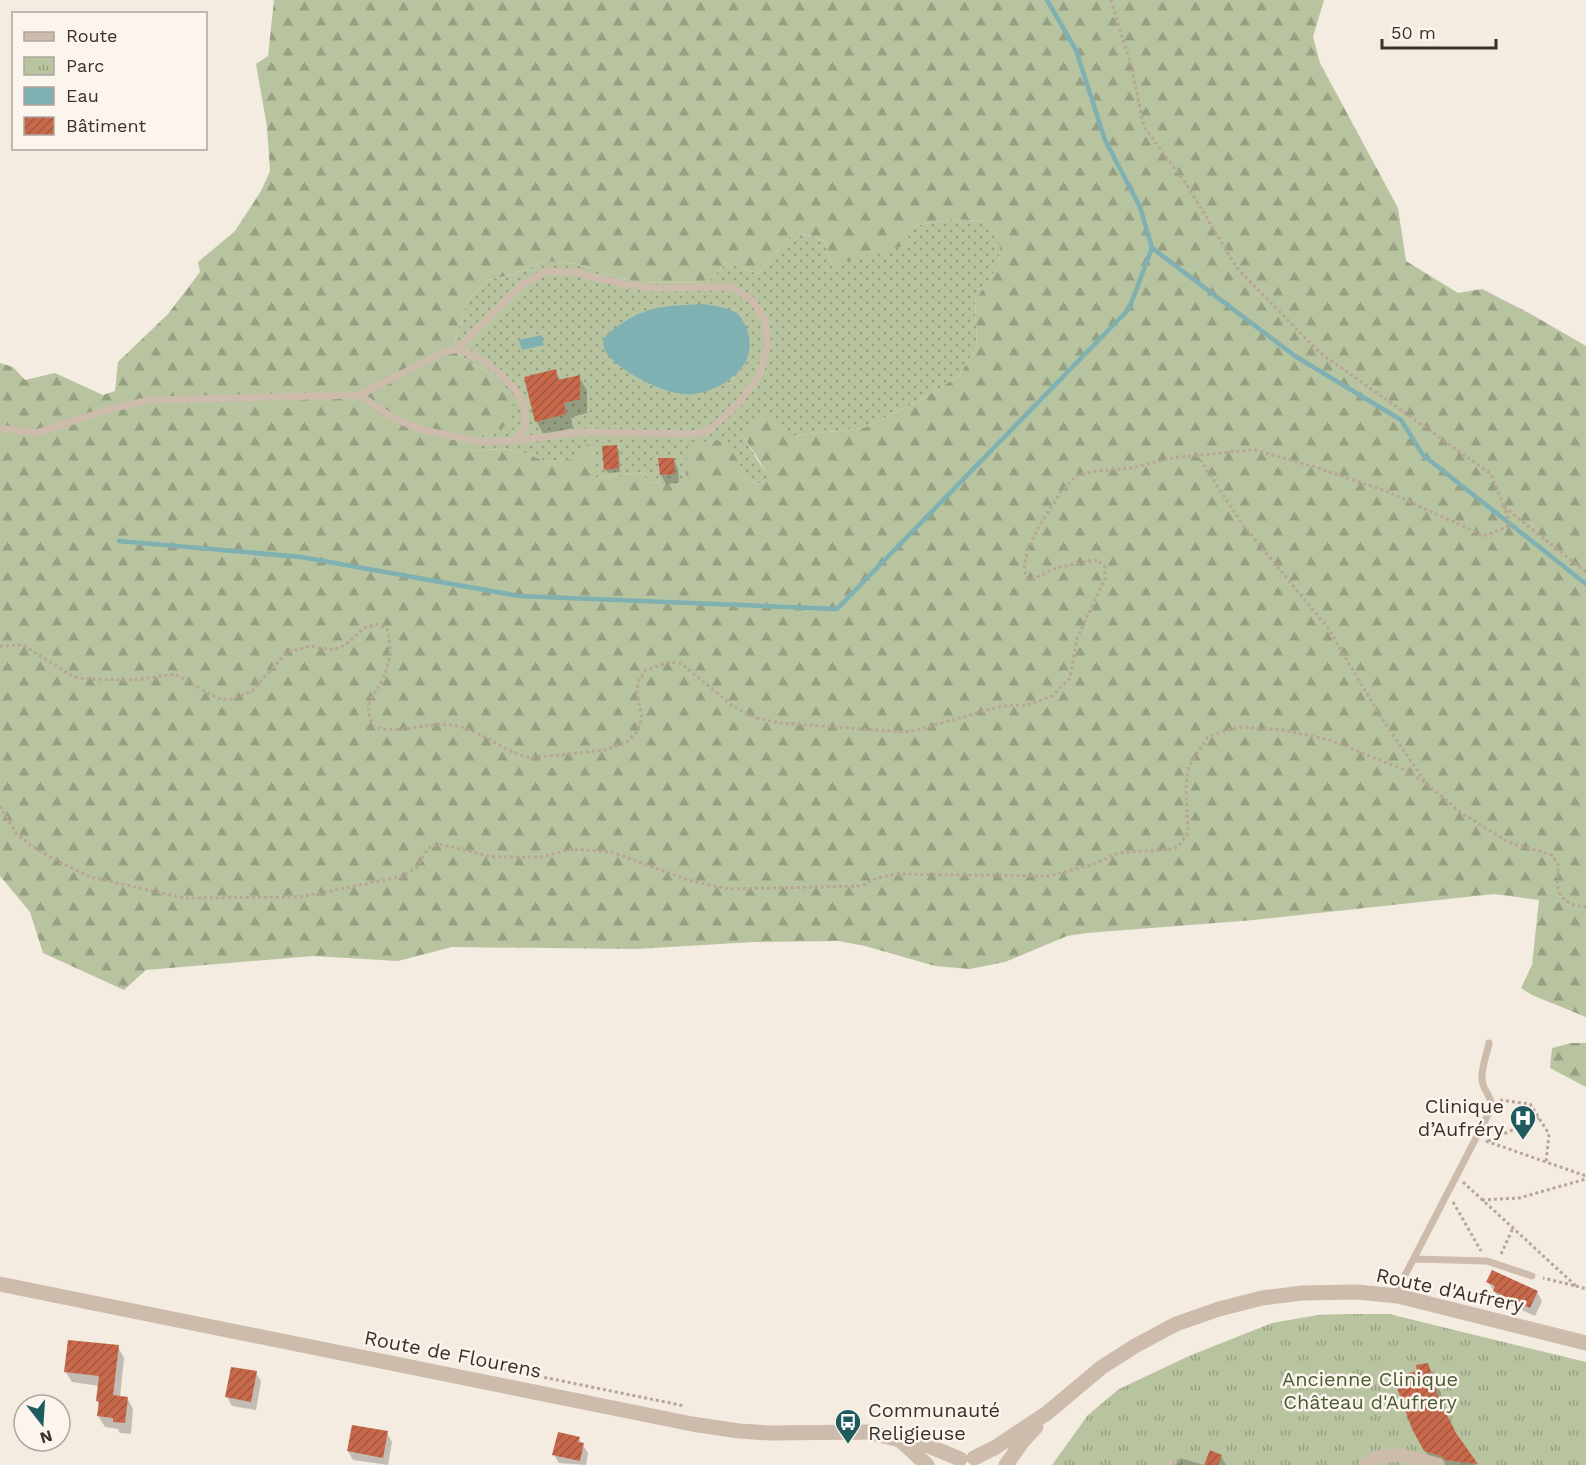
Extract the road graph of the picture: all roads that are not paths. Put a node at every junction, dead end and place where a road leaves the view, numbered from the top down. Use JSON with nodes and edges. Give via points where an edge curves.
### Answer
{"nodes":[{"id":1,"x":458,"y":349,"type":"junction"},
{"id":2,"x":360,"y":395,"type":"junction"},
{"id":3,"x":0,"y":428,"type":"edge"},
{"id":4,"x":514,"y":441,"type":"junction"},
{"id":5,"x":1489,"y":1043,"type":"dead end"},
{"id":6,"x":1414,"y":1259,"type":"junction"},
{"id":7,"x":1532,"y":1276,"type":"road end"},
{"id":8,"x":0,"y":1284,"type":"edge"},
{"id":9,"x":1398,"y":1296,"type":"junction"},
{"id":10,"x":1586,"y":1343,"type":"edge"},
{"id":11,"x":1047,"y":1413,"type":"junction"},
{"id":12,"x":900,"y":1440,"type":"junction"},
{"id":13,"x":968,"y":1462,"type":"edge"},
{"id":14,"x":927,"y":1465,"type":"edge"},
{"id":15,"x":1006,"y":1465,"type":"edge"},
{"id":16,"x":1365,"y":1465,"type":"edge"},
{"id":17,"x":1438,"y":1465,"type":"edge"}],
"edges":[{"from":1,"to":2,"type":"lane","via":[[444,352]]},
{"from":1,"to":4,"type":"lane","via":[[490,366],[524,405],[525,427]]},
{"from":1,"to":4,"type":"lane","via":[[523,284],[547,271],[573,272],[651,288],[731,287],[752,300],[765,320],[768,345],[759,374],[737,405],[709,430],[694,434],[578,432]]},
{"from":2,"to":3,"type":"lane","via":[[151,400],[36,433]]},
{"from":2,"to":4,"type":"lane","via":[[390,416],[419,429],[480,442]]},
{"from":5,"to":6,"type":"lane","via":[[1482,1078],[1492,1107]]},
{"from":6,"to":7,"type":"lane","via":[[1487,1261]]},
{"from":6,"to":9,"type":"lane"},
{"from":8,"to":12,"type":"street","name":"Route de Flourens","via":[[700,1425],[770,1433],[868,1432]]},
{"from":9,"to":10,"type":"street","name":"Route d'Aufrery"},
{"from":9,"to":11,"type":"street","name":"Route d'Aufrery","via":[[1302,1293],[1219,1309],[1176,1324],[1135,1346],[1102,1367]]},
{"from":11,"to":13,"type":"street","name":"Route d'Aufrery"},
{"from":11,"to":15,"type":"street","name":"Route d'Aufrery"},
{"from":12,"to":13,"type":"street","name":"Route de Flourens","via":[[919,1442]]},
{"from":12,"to":14,"type":"street"},
{"from":16,"to":17,"type":"street","via":[[1385,1456],[1404,1455]]}]}
